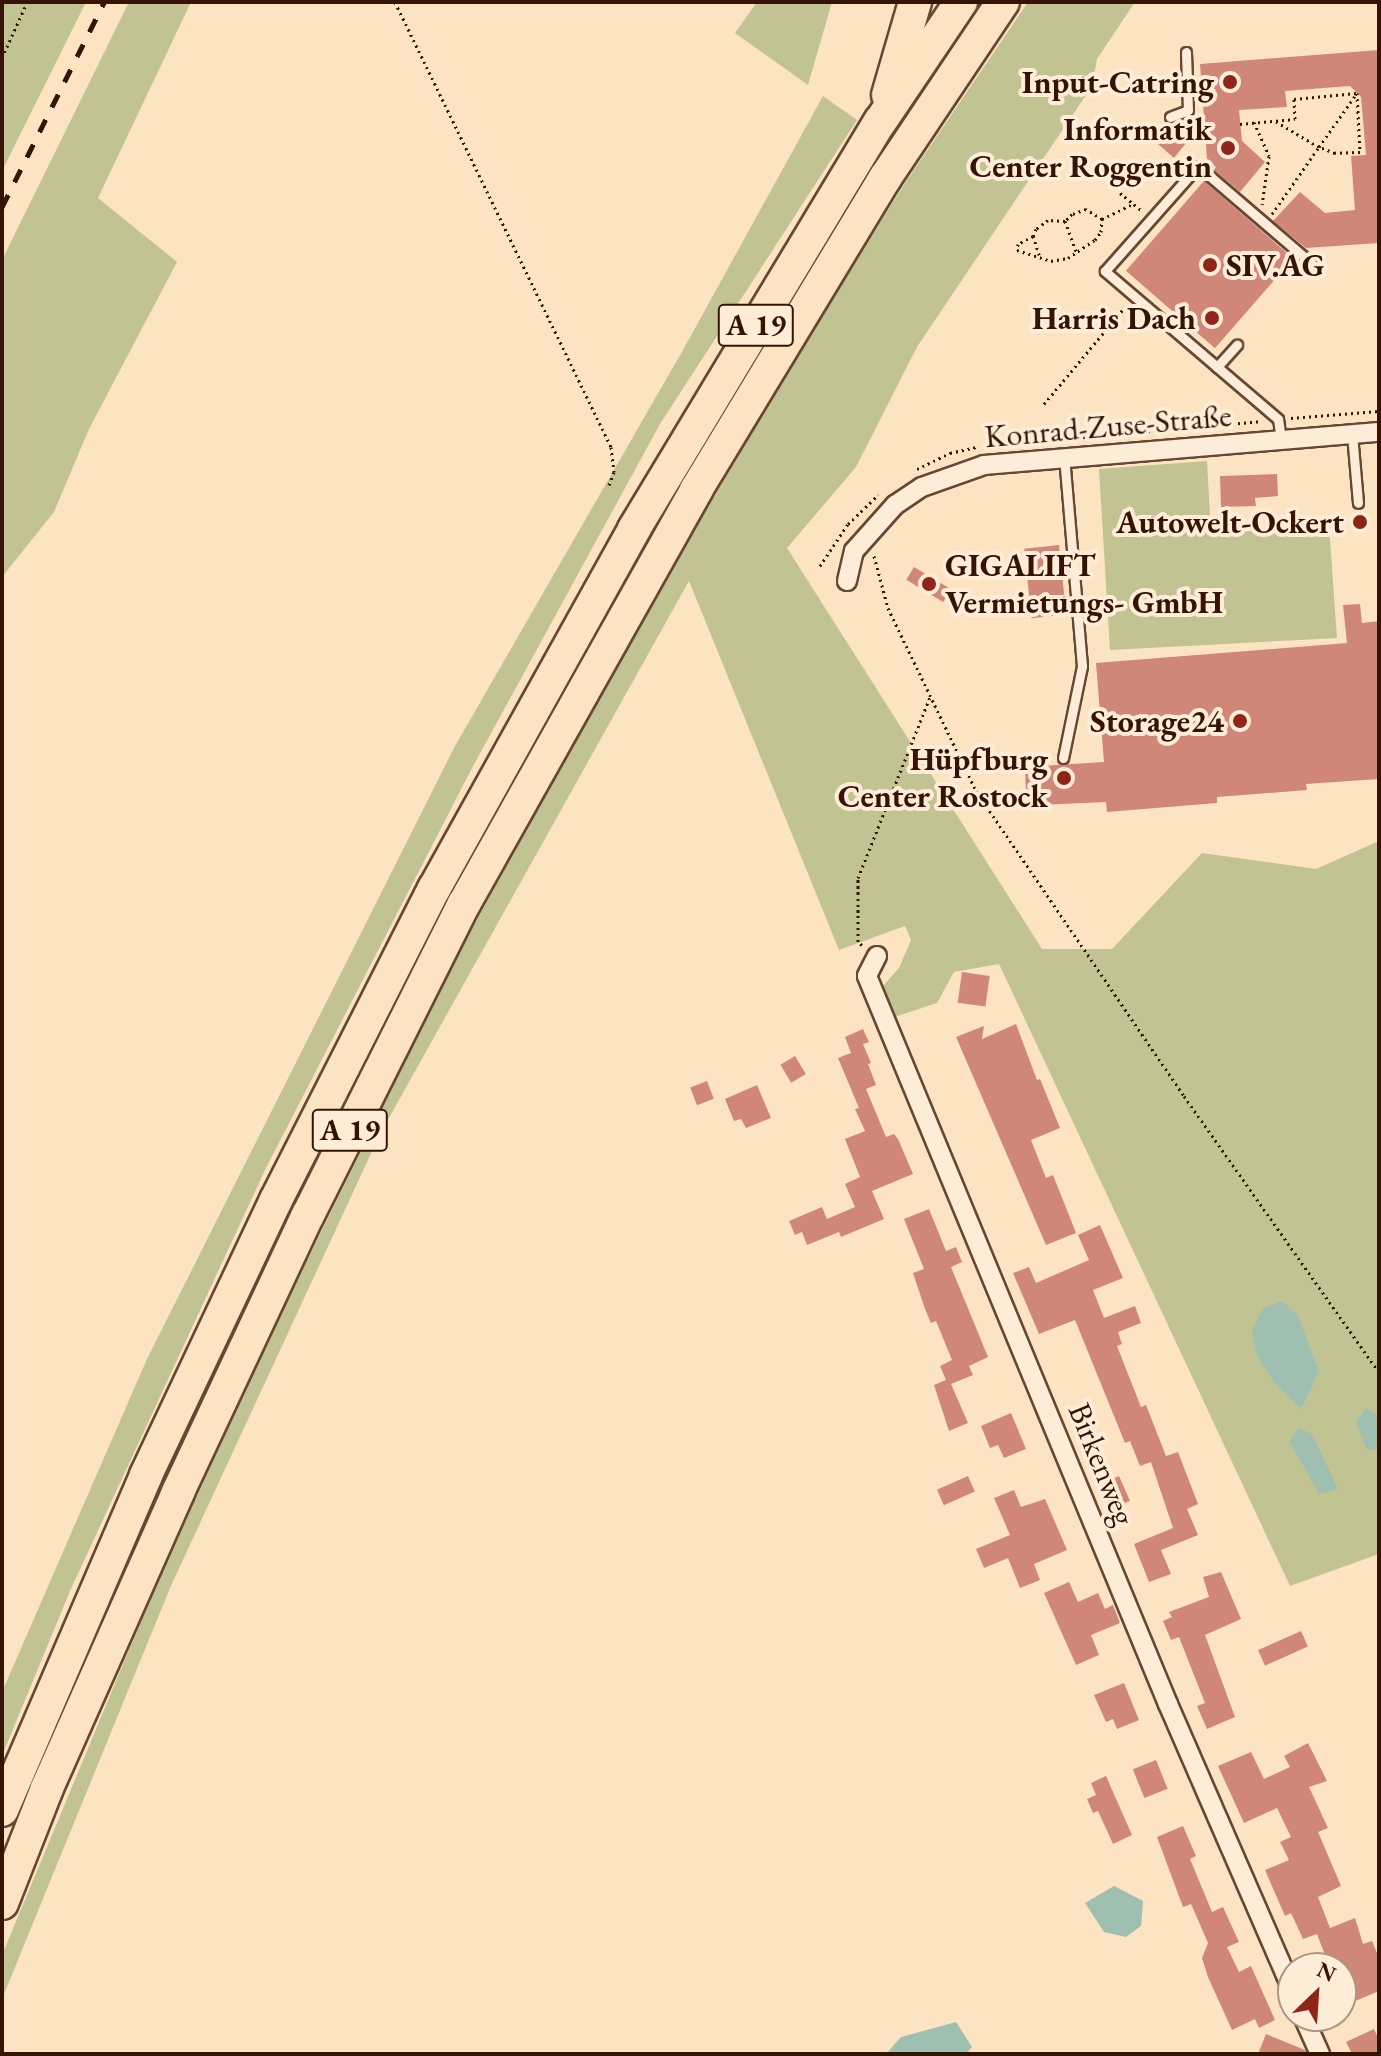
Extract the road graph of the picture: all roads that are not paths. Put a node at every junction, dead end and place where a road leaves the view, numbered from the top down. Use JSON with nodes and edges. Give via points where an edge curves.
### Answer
{"nodes":[{"id":1,"x":915,"y":2,"type":"edge"},
{"id":2,"x":961,"y":2,"type":"edge"},
{"id":3,"x":1003,"y":2,"type":"edge"},
{"id":4,"x":1186,"y":52,"type":"dead end"},
{"id":5,"x":1170,"y":117,"type":"dead end"},
{"id":6,"x":880,"y":122,"type":"junction"},
{"id":7,"x":1311,"y":263,"type":"dead end"},
{"id":8,"x":1237,"y":345,"type":"dead end"},
{"id":9,"x":1217,"y":367,"type":"junction"},
{"id":10,"x":1379,"y":432,"type":"edge"},
{"id":11,"x":1352,"y":434,"type":"junction"},
{"id":12,"x":1281,"y":440,"type":"junction"},
{"id":13,"x":1064,"y":457,"type":"junction"},
{"id":14,"x":1358,"y":503,"type":"dead end"},
{"id":15,"x":847,"y":581,"type":"dead end"},
{"id":16,"x":1063,"y":758,"type":"dead end"},
{"id":17,"x":877,"y":956,"type":"road end"},
{"id":18,"x":2,"y":1810,"type":"edge"},
{"id":19,"x":2,"y":1903,"type":"edge"},
{"id":20,"x":1277,"y":1955,"type":"edge"},
{"id":21,"x":1310,"y":2032,"type":"edge"},
{"id":22,"x":1320,"y":2054,"type":"edge"}],
"edges":[{"from":1,"to":6,"type":"highway"},
{"from":2,"to":6,"type":"highway","number":"A 19"},
{"from":3,"to":19,"type":"highway","number":"A 19","via":[[885,178],[742,412],[464,904],[308,1215],[178,1492]]},
{"from":4,"to":5,"type":"lane","via":[[1188,110]]},
{"from":6,"to":18,"type":"highway","number":"A 19","via":[[634,529],[434,889],[276,1200],[146,1475]]},
{"from":7,"to":9,"type":"lane","via":[[1198,166],[1105,271]]},
{"from":8,"to":9,"type":"lane"},
{"from":9,"to":12,"type":"lane","via":[[1278,419]]},
{"from":10,"to":11,"type":"street","name":"Konrad-Zuse-Straße"},
{"from":11,"to":12,"type":"street","name":"Konrad-Zuse-Straße"},
{"from":11,"to":14,"type":"lane"},
{"from":12,"to":13,"type":"street","name":"Konrad-Zuse-Straße"},
{"from":13,"to":15,"type":"street","name":"Konrad-Zuse-Straße","via":[[984,465],[922,487],[875,524],[854,551]]},
{"from":13,"to":16,"type":"lane","via":[[1082,666]]},
{"from":17,"to":20,"type":"street","name":"Birkenweg","via":[[867,976]]},
{"from":21,"to":22,"type":"street"}]}
